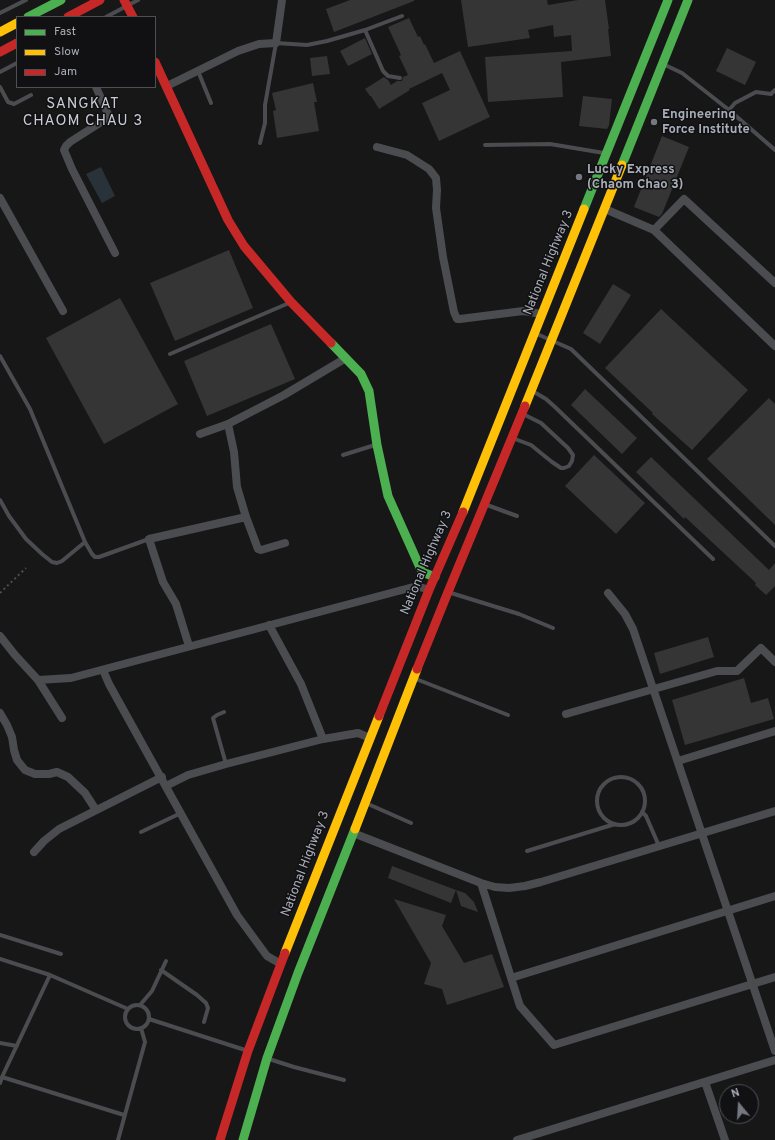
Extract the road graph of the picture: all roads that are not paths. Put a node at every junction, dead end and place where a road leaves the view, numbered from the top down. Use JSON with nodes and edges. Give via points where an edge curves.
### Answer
{"nodes":[{"id":1,"x":26,"y":0,"type":"edge"},
{"id":2,"x":61,"y":0,"type":"edge"},
{"id":3,"x":100,"y":0,"type":"edge"},
{"id":4,"x":138,"y":0,"type":"edge"},
{"id":5,"x":282,"y":0,"type":"edge"},
{"id":6,"x":668,"y":0,"type":"edge"},
{"id":7,"x":688,"y":0,"type":"edge"},
{"id":8,"x":126,"y":3,"type":"edge"},
{"id":9,"x":0,"y":13,"type":"edge"},
{"id":10,"x":30,"y":16,"type":"edge"},
{"id":11,"x":70,"y":16,"type":"edge"},
{"id":12,"x":107,"y":16,"type":"edge"},
{"id":13,"x":132,"y":16,"type":"edge"},
{"id":14,"x":402,"y":16,"type":"dead end"},
{"id":15,"x":16,"y":24,"type":"edge"},
{"id":16,"x":365,"y":30,"type":"junction"},
{"id":17,"x":0,"y":32,"type":"edge"},
{"id":18,"x":276,"y":43,"type":"junction"},
{"id":19,"x":16,"y":44,"type":"edge"},
{"id":20,"x":0,"y":52,"type":"edge"},
{"id":21,"x":16,"y":64,"type":"edge"},
{"id":22,"x":156,"y":64,"type":"edge"},
{"id":23,"x":662,"y":64,"type":"junction"},
{"id":24,"x":198,"y":70,"type":"junction"},
{"id":25,"x":0,"y":72,"type":"edge"},
{"id":26,"x":400,"y":78,"type":"dead end"},
{"id":27,"x":167,"y":86,"type":"junction"},
{"id":28,"x":0,"y":87,"type":"edge"},
{"id":29,"x":96,"y":88,"type":"edge"},
{"id":30,"x":775,"y":90,"type":"edge"},
{"id":31,"x":31,"y":95,"type":"dead end"},
{"id":32,"x":211,"y":103,"type":"dead end"},
{"id":33,"x":729,"y":110,"type":"junction"},
{"id":34,"x":260,"y":143,"type":"dead end"},
{"id":35,"x":485,"y":145,"type":"dead end"},
{"id":36,"x":377,"y":147,"type":"dead end"},
{"id":37,"x":775,"y":150,"type":"edge"},
{"id":38,"x":607,"y":153,"type":"junction"},
{"id":39,"x":0,"y":198,"type":"edge"},
{"id":40,"x":605,"y":209,"type":"junction"},
{"id":41,"x":654,"y":230,"type":"junction"},
{"id":42,"x":115,"y":253,"type":"dead end"},
{"id":43,"x":775,"y":283,"type":"edge"},
{"id":44,"x":291,"y":302,"type":"junction"},
{"id":45,"x":63,"y":311,"type":"dead end"},
{"id":46,"x":542,"y":314,"type":"junction"},
{"id":47,"x":534,"y":333,"type":"junction"},
{"id":48,"x":552,"y":340,"type":"junction"},
{"id":49,"x":775,"y":346,"type":"edge"},
{"id":50,"x":170,"y":354,"type":"dead end"},
{"id":51,"x":0,"y":356,"type":"edge"},
{"id":52,"x":346,"y":358,"type":"junction"},
{"id":53,"x":532,"y":391,"type":"junction"},
{"id":54,"x":522,"y":414,"type":"junction"},
{"id":55,"x":228,"y":424,"type":"junction"},
{"id":56,"x":200,"y":434,"type":"dead end"},
{"id":57,"x":513,"y":438,"type":"junction"},
{"id":58,"x":377,"y":444,"type":"junction"},
{"id":59,"x":343,"y":455,"type":"dead end"},
{"id":60,"x":0,"y":500,"type":"edge"},
{"id":61,"x":485,"y":504,"type":"junction"},
{"id":62,"x":517,"y":516,"type":"dead end"},
{"id":63,"x":246,"y":517,"type":"junction"},
{"id":64,"x":149,"y":539,"type":"junction"},
{"id":65,"x":85,"y":542,"type":"junction"},
{"id":66,"x":285,"y":543,"type":"dead end"},
{"id":67,"x":775,"y":546,"type":"edge"},
{"id":68,"x":713,"y":559,"type":"dead end"},
{"id":69,"x":422,"y":572,"type":"junction"},
{"id":70,"x":435,"y":577,"type":"junction"},
{"id":71,"x":417,"y":586,"type":"junction"},
{"id":72,"x":429,"y":590,"type":"junction"},
{"id":73,"x":448,"y":592,"type":"junction"},
{"id":74,"x":608,"y":593,"type":"dead end"},
{"id":75,"x":269,"y":625,"type":"junction"},
{"id":76,"x":553,"y":628,"type":"dead end"},
{"id":77,"x":0,"y":636,"type":"edge"},
{"id":78,"x":189,"y":646,"type":"junction"},
{"id":79,"x":775,"y":662,"type":"edge"},
{"id":80,"x":103,"y":670,"type":"junction"},
{"id":81,"x":414,"y":678,"type":"junction"},
{"id":82,"x":38,"y":680,"type":"junction"},
{"id":83,"x":654,"y":688,"type":"junction"},
{"id":84,"x":224,"y":712,"type":"dead end"},
{"id":85,"x":0,"y":713,"type":"edge"},
{"id":86,"x":566,"y":714,"type":"dead end"},
{"id":87,"x":508,"y":715,"type":"dead end"},
{"id":88,"x":62,"y":718,"type":"dead end"},
{"id":89,"x":775,"y":731,"type":"edge"},
{"id":90,"x":370,"y":738,"type":"junction"},
{"id":91,"x":323,"y":739,"type":"junction"},
{"id":92,"x":678,"y":761,"type":"junction"},
{"id":93,"x":226,"y":764,"type":"junction"},
{"id":94,"x":162,"y":778,"type":"junction"},
{"id":95,"x":166,"y":786,"type":"junction"},
{"id":96,"x":365,"y":803,"type":"junction"},
{"id":97,"x":96,"y":810,"type":"junction"},
{"id":98,"x":775,"y":811,"type":"edge"},
{"id":99,"x":642,"y":812,"type":"junction"},
{"id":100,"x":181,"y":813,"type":"junction"},
{"id":101,"x":411,"y":823,"type":"dead end"},
{"id":102,"x":615,"y":824,"type":"junction"},
{"id":103,"x":141,"y":832,"type":"dead end"},
{"id":104,"x":702,"y":832,"type":"junction"},
{"id":105,"x":353,"y":833,"type":"junction"},
{"id":106,"x":659,"y":846,"type":"junction"},
{"id":107,"x":526,"y":851,"type":"dead end"},
{"id":108,"x":34,"y":852,"type":"dead end"},
{"id":109,"x":481,"y":883,"type":"junction"},
{"id":110,"x":775,"y":896,"type":"edge"},
{"id":111,"x":728,"y":911,"type":"junction"},
{"id":112,"x":0,"y":936,"type":"edge"},
{"id":113,"x":61,"y":954,"type":"dead end"},
{"id":114,"x":0,"y":959,"type":"edge"},
{"id":115,"x":166,"y":960,"type":"dead end"},
{"id":116,"x":281,"y":964,"type":"junction"},
{"id":117,"x":162,"y":970,"type":"junction"},
{"id":118,"x":50,"y":975,"type":"junction"},
{"id":119,"x":775,"y":977,"type":"edge"},
{"id":120,"x":511,"y":978,"type":"junction"},
{"id":121,"x":753,"y":984,"type":"junction"},
{"id":122,"x":140,"y":1005,"type":"junction"},
{"id":123,"x":128,"y":1009,"type":"junction"},
{"id":124,"x":149,"y":1019,"type":"junction"},
{"id":125,"x":204,"y":1022,"type":"dead end"},
{"id":126,"x":141,"y":1028,"type":"junction"},
{"id":127,"x":0,"y":1043,"type":"edge"},
{"id":128,"x":17,"y":1046,"type":"junction"},
{"id":129,"x":775,"y":1050,"type":"edge"},
{"id":130,"x":248,"y":1051,"type":"junction"},
{"id":131,"x":267,"y":1058,"type":"junction"},
{"id":132,"x":775,"y":1060,"type":"edge"},
{"id":133,"x":2,"y":1077,"type":"junction"},
{"id":134,"x":344,"y":1080,"type":"dead end"},
{"id":135,"x":705,"y":1082,"type":"junction"},
{"id":136,"x":0,"y":1083,"type":"edge"},
{"id":137,"x":124,"y":1115,"type":"junction"},
{"id":138,"x":118,"y":1140,"type":"edge"},
{"id":139,"x":220,"y":1140,"type":"edge"},
{"id":140,"x":243,"y":1140,"type":"edge"},
{"id":141,"x":518,"y":1140,"type":"edge"},
{"id":142,"x":725,"y":1140,"type":"edge"}],
"edges":[{"from":1,"to":9,"type":"lane"},
{"from":2,"to":10,"type":"main road"},
{"from":3,"to":11,"type":"main road"},
{"from":4,"to":8,"type":"lane"},
{"from":5,"to":18,"type":"street"},
{"from":6,"to":38,"type":"main road","name":"National Highway 3"},
{"from":7,"to":23,"type":"main road"},
{"from":8,"to":12,"type":"lane"},
{"from":8,"to":13,"type":"main road"},
{"from":14,"to":16,"type":"lane"},
{"from":15,"to":17,"type":"main road"},
{"from":16,"to":18,"type":"lane","via":[[328,41],[307,44]]},
{"from":16,"to":26,"type":"lane","via":[[383,71],[388,76]]},
{"from":18,"to":24,"type":"street","via":[[259,44],[238,51]]},
{"from":18,"to":34,"type":"lane"},
{"from":19,"to":20,"type":"main road"},
{"from":21,"to":25,"type":"lane"},
{"from":22,"to":27,"type":"main road"},
{"from":23,"to":33,"type":"lane","via":[[682,72]]},
{"from":23,"to":40,"type":"main road"},
{"from":24,"to":27,"type":"street"},
{"from":24,"to":32,"type":"lane"},
{"from":27,"to":44,"type":"main road","via":[[228,220],[244,246]]},
{"from":28,"to":31,"type":"lane","via":[[8,102],[14,104]]},
{"from":29,"to":42,"type":"street","via":[[108,114],[106,119],[70,142],[64,150]]},
{"from":30,"to":33,"type":"lane","via":[[771,94],[756,92],[735,103]]},
{"from":33,"to":37,"type":"lane"},
{"from":35,"to":38,"type":"lane","via":[[550,144]]},
{"from":36,"to":46,"type":"street","via":[[407,156],[430,168],[436,178],[436,208],[443,257],[457,319],[523,311]]},
{"from":38,"to":46,"type":"main road","name":"National Highway 3"},
{"from":39,"to":45,"type":"street"},
{"from":40,"to":41,"type":"street"},
{"from":40,"to":48,"type":"main road"},
{"from":41,"to":43,"type":"street","via":[[684,199]]},
{"from":41,"to":49,"type":"street"},
{"from":44,"to":50,"type":"lane"},
{"from":44,"to":52,"type":"main road"},
{"from":46,"to":47,"type":"main road","name":"National Highway 3"},
{"from":47,"to":48,"type":"lane"},
{"from":47,"to":70,"type":"main road","name":"National Highway 3"},
{"from":48,"to":53,"type":"main road"},
{"from":48,"to":67,"type":"lane","via":[[571,349]]},
{"from":51,"to":65,"type":"lane","via":[[30,409]]},
{"from":52,"to":55,"type":"street","via":[[284,395]]},
{"from":52,"to":58,"type":"main road","via":[[361,374],[370,391]]},
{"from":53,"to":54,"type":"main road"},
{"from":53,"to":68,"type":"lane","via":[[556,407]]},
{"from":54,"to":57,"type":"main road"},
{"from":54,"to":57,"type":"lane","via":[[541,422],[568,448],[573,455],[572,461],[569,466],[561,468],[532,445]]},
{"from":55,"to":56,"type":"street"},
{"from":55,"to":63,"type":"street","via":[[237,487]]},
{"from":57,"to":61,"type":"main road"},
{"from":58,"to":59,"type":"lane"},
{"from":58,"to":69,"type":"main road","via":[[388,496]]},
{"from":60,"to":65,"type":"lane","via":[[26,539],[52,562],[62,561]]},
{"from":61,"to":62,"type":"lane"},
{"from":61,"to":73,"type":"main road"},
{"from":63,"to":64,"type":"street"},
{"from":63,"to":66,"type":"street","via":[[258,549]]},
{"from":64,"to":65,"type":"lane","via":[[99,557],[92,554]]},
{"from":64,"to":78,"type":"street","via":[[163,582],[176,604]]},
{"from":69,"to":70,"type":"main road"},
{"from":69,"to":71,"type":"street"},
{"from":70,"to":72,"type":"main road","name":"National Highway 3"},
{"from":71,"to":72,"type":"street"},
{"from":71,"to":75,"type":"street"},
{"from":72,"to":90,"type":"main road","name":"National Highway 3"},
{"from":73,"to":76,"type":"lane","via":[[519,614]]},
{"from":73,"to":81,"type":"main road"},
{"from":74,"to":83,"type":"street","via":[[633,629]]},
{"from":75,"to":78,"type":"street"},
{"from":75,"to":91,"type":"street","via":[[301,684]]},
{"from":77,"to":82,"type":"street"},
{"from":78,"to":80,"type":"street"},
{"from":79,"to":83,"type":"street","via":[[761,648],[737,671],[717,671]]},
{"from":80,"to":82,"type":"street","via":[[71,678]]},
{"from":80,"to":94,"type":"street"},
{"from":81,"to":87,"type":"lane"},
{"from":81,"to":96,"type":"main road"},
{"from":82,"to":88,"type":"street"},
{"from":83,"to":86,"type":"street"},
{"from":83,"to":92,"type":"street"},
{"from":84,"to":93,"type":"lane","via":[[213,718]]},
{"from":85,"to":97,"type":"street","via":[[12,737],[17,760],[25,770],[35,774],[57,772],[68,777],[85,793]]},
{"from":89,"to":92,"type":"street"},
{"from":90,"to":91,"type":"street","via":[[358,733]]},
{"from":90,"to":116,"type":"main road","name":"National Highway 3"},
{"from":91,"to":93,"type":"street"},
{"from":92,"to":104,"type":"street"},
{"from":93,"to":95,"type":"street","via":[[188,775]]},
{"from":94,"to":95,"type":"street"},
{"from":94,"to":97,"type":"street"},
{"from":95,"to":100,"type":"street"},
{"from":96,"to":101,"type":"lane"},
{"from":96,"to":105,"type":"main road"},
{"from":97,"to":108,"type":"street","via":[[59,829]]},
{"from":98,"to":104,"type":"street"},
{"from":99,"to":102,"type":"lane","via":[[635,820],[626,824]]},
{"from":99,"to":102,"type":"lane","via":[[645,802],[643,791],[636,783],[626,778],[606,782],[599,790],[599,811],[605,819]]},
{"from":99,"to":106,"type":"lane"},
{"from":100,"to":103,"type":"lane"},
{"from":100,"to":116,"type":"street","via":[[237,915],[267,956]]},
{"from":102,"to":107,"type":"lane"},
{"from":104,"to":106,"type":"street"},
{"from":104,"to":111,"type":"street"},
{"from":105,"to":109,"type":"street"},
{"from":105,"to":131,"type":"main road"},
{"from":106,"to":109,"type":"street","via":[[525,886],[508,888]]},
{"from":109,"to":120,"type":"street"},
{"from":110,"to":111,"type":"street"},
{"from":111,"to":120,"type":"street"},
{"from":111,"to":121,"type":"street"},
{"from":112,"to":113,"type":"lane"},
{"from":114,"to":118,"type":"lane"},
{"from":115,"to":117,"type":"lane"},
{"from":116,"to":130,"type":"main road","name":"National Highway 3"},
{"from":117,"to":122,"type":"lane","via":[[152,991]]},
{"from":117,"to":125,"type":"lane","via":[[206,1003],[208,1008]]},
{"from":118,"to":123,"type":"lane"},
{"from":118,"to":128,"type":"lane"},
{"from":119,"to":121,"type":"street"},
{"from":120,"to":121,"type":"street","via":[[520,1006],[554,1045]]},
{"from":121,"to":129,"type":"street"},
{"from":122,"to":123,"type":"lane"},
{"from":122,"to":124,"type":"lane","via":[[149,1012]]},
{"from":123,"to":126,"type":"lane","via":[[126,1020],[130,1026]]},
{"from":124,"to":126,"type":"lane"},
{"from":124,"to":130,"type":"lane"},
{"from":126,"to":137,"type":"lane","via":[[145,1042]]},
{"from":127,"to":128,"type":"lane"},
{"from":128,"to":133,"type":"lane"},
{"from":130,"to":139,"type":"main road","name":"National Highway 3"},
{"from":131,"to":134,"type":"lane"},
{"from":131,"to":140,"type":"main road"},
{"from":132,"to":135,"type":"street"},
{"from":133,"to":136,"type":"lane"},
{"from":133,"to":137,"type":"lane"},
{"from":135,"to":141,"type":"street"},
{"from":135,"to":142,"type":"street"},
{"from":137,"to":138,"type":"lane"}]}
